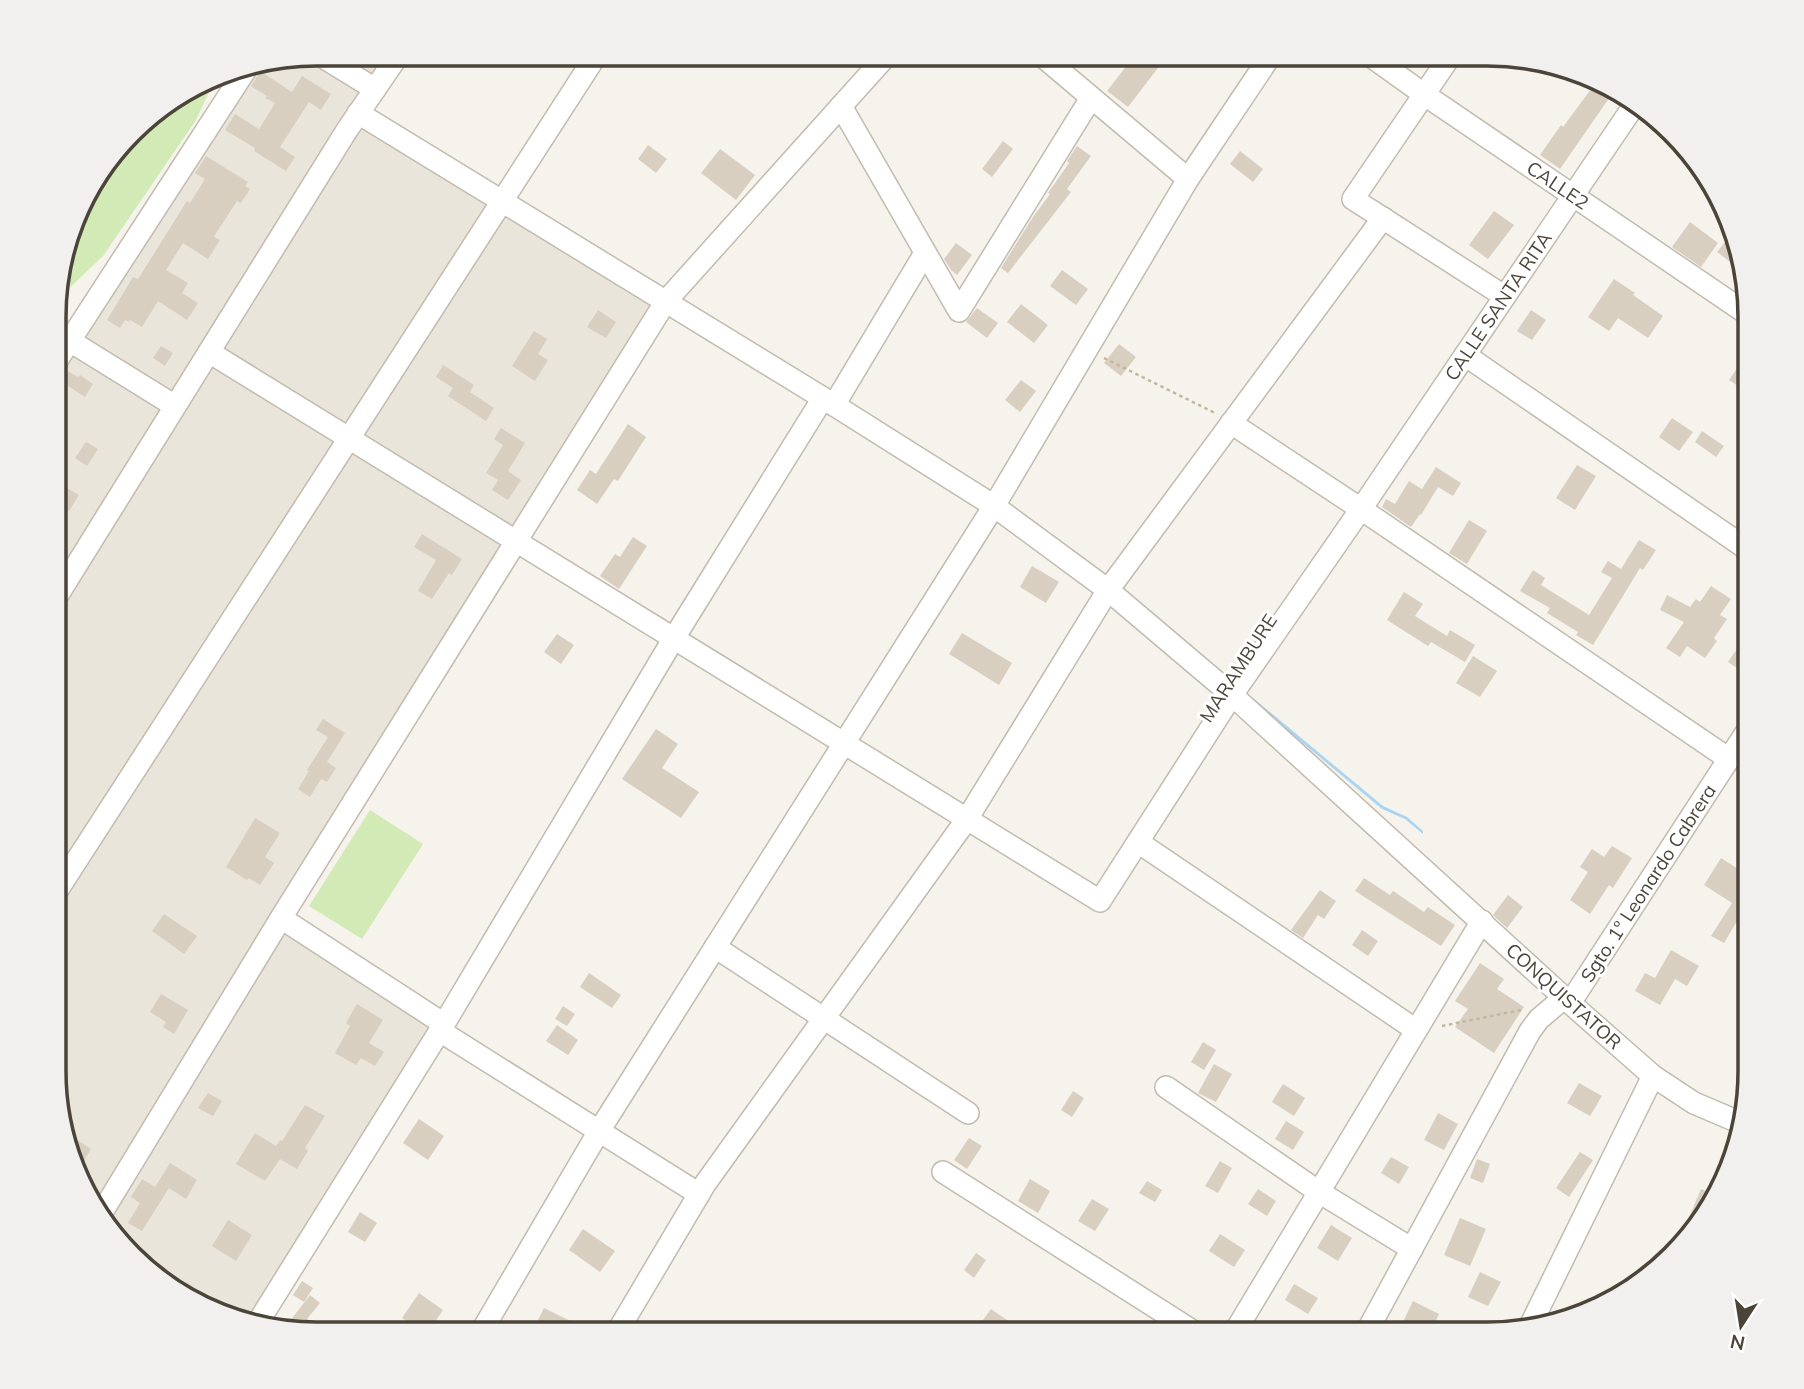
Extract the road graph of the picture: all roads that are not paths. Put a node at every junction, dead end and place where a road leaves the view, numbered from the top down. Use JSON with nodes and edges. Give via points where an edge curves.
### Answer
{"nodes":[{"id":1,"x":338,"y":66,"type":"edge"},
{"id":2,"x":391,"y":66,"type":"edge"},
{"id":3,"x":589,"y":66,"type":"edge"},
{"id":4,"x":876,"y":66,"type":"edge"},
{"id":5,"x":1054,"y":66,"type":"edge"},
{"id":6,"x":1264,"y":66,"type":"edge"},
{"id":7,"x":1384,"y":66,"type":"edge"},
{"id":8,"x":1444,"y":66,"type":"edge"},
{"id":9,"x":239,"y":79,"type":"edge"},
{"id":10,"x":375,"y":89,"type":"junction"},
{"id":11,"x":1425,"y":95,"type":"junction"},
{"id":12,"x":1091,"y":98,"type":"junction"},
{"id":13,"x":841,"y":106,"type":"junction"},
{"id":14,"x":1630,"y":112,"type":"edge"},
{"id":15,"x":358,"y":113,"type":"junction"},
{"id":16,"x":1188,"y":179,"type":"junction"},
{"id":17,"x":1573,"y":195,"type":"junction"},
{"id":18,"x":503,"y":201,"type":"junction"},
{"id":19,"x":1383,"y":218,"type":"junction"},
{"id":20,"x":925,"y":253,"type":"junction"},
{"id":21,"x":1504,"y":296,"type":"junction"},
{"id":22,"x":666,"y":301,"type":"junction"},
{"id":23,"x":1737,"y":307,"type":"edge"},
{"id":24,"x":66,"y":345,"type":"edge"},
{"id":25,"x":209,"y":352,"type":"junction"},
{"id":26,"x":66,"y":355,"type":"edge"},
{"id":27,"x":1465,"y":355,"type":"junction"},
{"id":28,"x":829,"y":402,"type":"junction"},
{"id":29,"x":175,"y":406,"type":"junction"},
{"id":30,"x":1228,"y":421,"type":"junction"},
{"id":31,"x":349,"y":438,"type":"junction"},
{"id":32,"x":994,"y":506,"type":"junction"},
{"id":33,"x":1361,"y":509,"type":"junction"},
{"id":34,"x":516,"y":541,"type":"junction"},
{"id":35,"x":1738,"y":543,"type":"edge"},
{"id":36,"x":66,"y":582,"type":"edge"},
{"id":37,"x":1108,"y":590,"type":"junction"},
{"id":38,"x":674,"y":638,"type":"junction"},
{"id":39,"x":1232,"y":695,"type":"junction"},
{"id":40,"x":844,"y":743,"type":"junction"},
{"id":41,"x":1738,"y":743,"type":"edge"},
{"id":42,"x":1738,"y":751,"type":"edge"},
{"id":43,"x":967,"y":818,"type":"junction"},
{"id":44,"x":1138,"y":842,"type":"junction"},
{"id":45,"x":66,"y":877,"type":"edge"},
{"id":46,"x":281,"y":918,"type":"junction"},
{"id":47,"x":1482,"y":921,"type":"junction"},
{"id":48,"x":715,"y":947,"type":"junction"},
{"id":49,"x":1567,"y":1000,"type":"junction"},
{"id":50,"x":824,"y":1018,"type":"junction"},
{"id":51,"x":442,"y":1027,"type":"junction"},
{"id":52,"x":1416,"y":1030,"type":"junction"},
{"id":53,"x":1653,"y":1076,"type":"junction"},
{"id":54,"x":1166,"y":1087,"type":"dead end"},
{"id":55,"x":968,"y":1113,"type":"dead end"},
{"id":56,"x":1733,"y":1120,"type":"edge"},
{"id":57,"x":599,"y":1131,"type":"junction"},
{"id":58,"x":943,"y":1172,"type":"dead end"},
{"id":59,"x":702,"y":1189,"type":"junction"},
{"id":60,"x":1319,"y":1192,"type":"junction"},
{"id":61,"x":106,"y":1206,"type":"edge"},
{"id":62,"x":1412,"y":1249,"type":"junction"},
{"id":63,"x":262,"y":1316,"type":"edge"},
{"id":64,"x":1534,"y":1318,"type":"edge"},
{"id":65,"x":487,"y":1322,"type":"edge"},
{"id":66,"x":623,"y":1322,"type":"edge"},
{"id":67,"x":1179,"y":1322,"type":"edge"},
{"id":68,"x":1241,"y":1322,"type":"edge"},
{"id":69,"x":1372,"y":1322,"type":"edge"}],
"edges":[{"from":1,"to":10,"type":"street"},
{"from":2,"to":10,"type":"street"},
{"from":3,"to":18,"type":"street"},
{"from":4,"to":13,"type":"street"},
{"from":5,"to":12,"type":"street"},
{"from":6,"to":16,"type":"street"},
{"from":7,"to":11,"type":"street","name":"CALLE2"},
{"from":8,"to":11,"type":"street"},
{"from":9,"to":24,"type":"street"},
{"from":10,"to":15,"type":"street"},
{"from":11,"to":17,"type":"street","name":"CALLE2"},
{"from":11,"to":19,"type":"street","via":[[1353,199]]},
{"from":12,"to":16,"type":"street"},
{"from":12,"to":20,"type":"street","via":[[959,311]]},
{"from":13,"to":20,"type":"street"},
{"from":13,"to":22,"type":"street"},
{"from":14,"to":17,"type":"street","name":"CALLE SANTA RITA"},
{"from":15,"to":18,"type":"street","name":"CONQUISTATOR"},
{"from":15,"to":25,"type":"street"},
{"from":16,"to":32,"type":"street"},
{"from":17,"to":21,"type":"street","name":"CALLE SANTA RITA"},
{"from":17,"to":23,"type":"street","name":"CALLE2"},
{"from":18,"to":22,"type":"street","name":"CONQUISTATOR"},
{"from":18,"to":31,"type":"street"},
{"from":19,"to":21,"type":"street"},
{"from":19,"to":30,"type":"street"},
{"from":20,"to":28,"type":"street"},
{"from":21,"to":27,"type":"street","name":"CALLE SANTA RITA"},
{"from":22,"to":28,"type":"street","name":"CONQUISTATOR"},
{"from":22,"to":34,"type":"street"},
{"from":25,"to":29,"type":"street"},
{"from":25,"to":31,"type":"street"},
{"from":26,"to":29,"type":"street"},
{"from":27,"to":33,"type":"street","name":"CALLE SANTA RITA"},
{"from":27,"to":35,"type":"street"},
{"from":28,"to":32,"type":"street","name":"CONQUISTATOR"},
{"from":28,"to":38,"type":"street"},
{"from":29,"to":36,"type":"street"},
{"from":30,"to":33,"type":"street"},
{"from":30,"to":37,"type":"street"},
{"from":31,"to":34,"type":"street"},
{"from":31,"to":45,"type":"street"},
{"from":32,"to":37,"type":"street","name":"CONQUISTATOR"},
{"from":32,"to":40,"type":"street"},
{"from":33,"to":39,"type":"street","name":"CALLE SANTA RITA"},
{"from":33,"to":41,"type":"street"},
{"from":34,"to":38,"type":"street"},
{"from":34,"to":46,"type":"street"},
{"from":37,"to":39,"type":"street","name":"CONQUISTATOR"},
{"from":37,"to":43,"type":"street"},
{"from":38,"to":40,"type":"street"},
{"from":38,"to":51,"type":"street"},
{"from":39,"to":44,"type":"street","name":"CALLE SANTA RITA"},
{"from":39,"to":47,"type":"street","name":"CONQUISTATOR"},
{"from":40,"to":43,"type":"street"},
{"from":40,"to":48,"type":"street"},
{"from":42,"to":49,"type":"street","name":"Sgto. 1º Leonardo Cabrera"},
{"from":43,"to":44,"type":"street","name":"CALLE SANTA RITA","via":[[1100,901]]},
{"from":43,"to":50,"type":"street"},
{"from":44,"to":52,"type":"street"},
{"from":46,"to":51,"type":"street"},
{"from":46,"to":61,"type":"street"},
{"from":47,"to":49,"type":"street","name":"CONQUISTATOR"},
{"from":47,"to":52,"type":"street"},
{"from":48,"to":50,"type":"street"},
{"from":48,"to":57,"type":"street"},
{"from":49,"to":53,"type":"street","name":"CONQUISTATOR"},
{"from":49,"to":62,"type":"street","name":"Sgto. 1º Leonardo Cabrera","via":[[1530,1031]]},
{"from":50,"to":55,"type":"street"},
{"from":50,"to":59,"type":"street"},
{"from":51,"to":57,"type":"street"},
{"from":51,"to":63,"type":"street"},
{"from":52,"to":60,"type":"street"},
{"from":53,"to":56,"type":"street","name":"CONQUISTATOR","via":[[1694,1103]]},
{"from":53,"to":64,"type":"street"},
{"from":54,"to":60,"type":"street"},
{"from":57,"to":59,"type":"street"},
{"from":57,"to":65,"type":"street"},
{"from":58,"to":67,"type":"street"},
{"from":59,"to":66,"type":"street"},
{"from":60,"to":62,"type":"street"},
{"from":60,"to":68,"type":"street"},
{"from":62,"to":69,"type":"street","name":"Sgto. 1º Leonardo Cabrera"}]}
